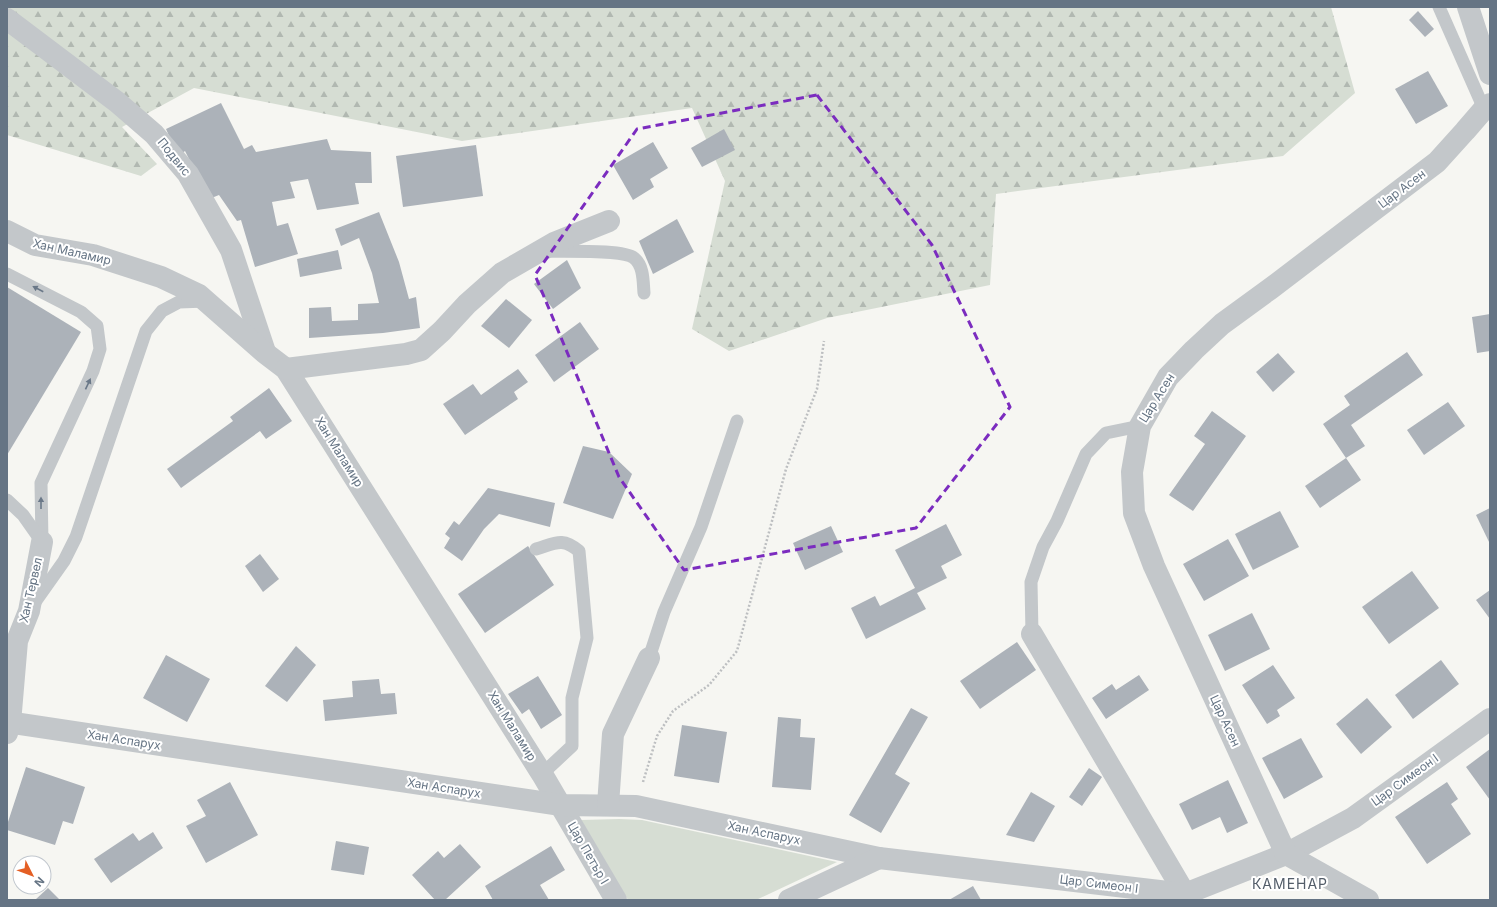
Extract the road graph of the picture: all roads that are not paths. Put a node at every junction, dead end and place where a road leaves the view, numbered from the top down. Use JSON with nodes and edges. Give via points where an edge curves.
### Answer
{"nodes":[{"id":1,"x":1438,"y":7,"type":"edge"},
{"id":2,"x":1468,"y":7,"type":"edge"},
{"id":3,"x":7,"y":18,"type":"edge"},
{"id":4,"x":1490,"y":74,"type":"edge"},
{"id":5,"x":1487,"y":106,"type":"edge"},
{"id":6,"x":609,"y":221,"type":"dead end"},
{"id":7,"x":7,"y":231,"type":"edge"},
{"id":8,"x":541,"y":251,"type":"junction"},
{"id":9,"x":7,"y":274,"type":"edge"},
{"id":10,"x":644,"y":293,"type":"dead end"},
{"id":11,"x":206,"y":301,"type":"junction"},
{"id":12,"x":265,"y":353,"type":"junction"},
{"id":13,"x":286,"y":369,"type":"junction"},
{"id":14,"x":737,"y":421,"type":"dead end"},
{"id":15,"x":1140,"y":426,"type":"junction"},
{"id":16,"x":7,"y":500,"type":"edge"},
{"id":17,"x":42,"y":542,"type":"junction"},
{"id":18,"x":536,"y":549,"type":"dead end"},
{"id":19,"x":29,"y":611,"type":"junction"},
{"id":20,"x":1032,"y":634,"type":"joint"},
{"id":21,"x":649,"y":658,"type":"joint"},
{"id":22,"x":1490,"y":719,"type":"edge"},
{"id":23,"x":8,"y":726,"type":"edge"},
{"id":24,"x":542,"y":774,"type":"junction"},
{"id":25,"x":561,"y":805,"type":"junction"},
{"id":26,"x":608,"y":805,"type":"junction"},
{"id":27,"x":1286,"y":854,"type":"junction"},
{"id":28,"x":879,"y":858,"type":"junction"},
{"id":29,"x":1188,"y":897,"type":"edge"},
{"id":30,"x":616,"y":900,"type":"edge"},
{"id":31,"x":789,"y":900,"type":"edge"},
{"id":32,"x":1368,"y":900,"type":"edge"}],
"edges":[{"from":1,"to":5,"type":"lane"},
{"from":2,"to":4,"type":"street"},
{"from":3,"to":12,"type":"street","name":"Подвис","via":[[117,102],[154,134],[188,174],[230,250]]},
{"from":5,"to":15,"type":"street","name":"Цар Асен","via":[[1436,162],[1222,324],[1168,377]]},
{"from":6,"to":8,"type":"street","via":[[554,243]]},
{"from":7,"to":11,"type":"street","name":"Хан Маламир","via":[[35,245],[93,255],[161,277]]},
{"from":8,"to":10,"type":"lane","via":[[622,253],[634,258],[642,268]]},
{"from":8,"to":13,"type":"street","via":[[502,273],[421,350]]},
{"from":17,"to":9,"type":"lane","one_way":true,"via":[[41,483],[93,372],[100,349],[97,326],[81,312]]},
{"from":11,"to":12,"type":"street","name":"Хан Маламир"},
{"from":11,"to":19,"type":"lane","via":[[179,302],[162,311],[146,331],[76,537],[64,561]]},
{"from":12,"to":13,"type":"street","name":"Хан Маламир"},
{"from":13,"to":24,"type":"street","name":"Хан Маламир"},
{"from":14,"to":21,"type":"lane","via":[[701,528],[664,612]]},
{"from":15,"to":20,"type":"lane","via":[[1106,433],[1086,454],[1043,547],[1031,582]]},
{"from":15,"to":27,"type":"street","name":"Цар Асен","via":[[1132,472],[1134,513],[1154,566]]},
{"from":16,"to":17,"type":"lane"},
{"from":17,"to":19,"type":"street","name":"Хан Тервел"},
{"from":18,"to":24,"type":"lane","via":[[561,542],[570,543],[579,551],[587,638],[572,698],[572,746]]},
{"from":19,"to":23,"type":"street","name":"Хан Тервел","via":[[17,641]]},
{"from":20,"to":29,"type":"street"},
{"from":21,"to":26,"type":"street","via":[[613,734]]},
{"from":22,"to":27,"type":"street","name":"Цар Симеон I","via":[[1353,818]]},
{"from":23,"to":25,"type":"street","name":"Хан Аспарух"},
{"from":24,"to":25,"type":"street","name":"Хан Маламир"},
{"from":25,"to":26,"type":"street","name":"Хан Аспарух"},
{"from":25,"to":30,"type":"street","name":"Цар Петър I"},
{"from":26,"to":28,"type":"street","name":"Хан Аспарух","via":[[636,806]]},
{"from":27,"to":29,"type":"street","name":"Цар Симеон I"},
{"from":27,"to":32,"type":"street"},
{"from":28,"to":29,"type":"street","name":"Цар Симеон I"},
{"from":28,"to":31,"type":"street"}]}
